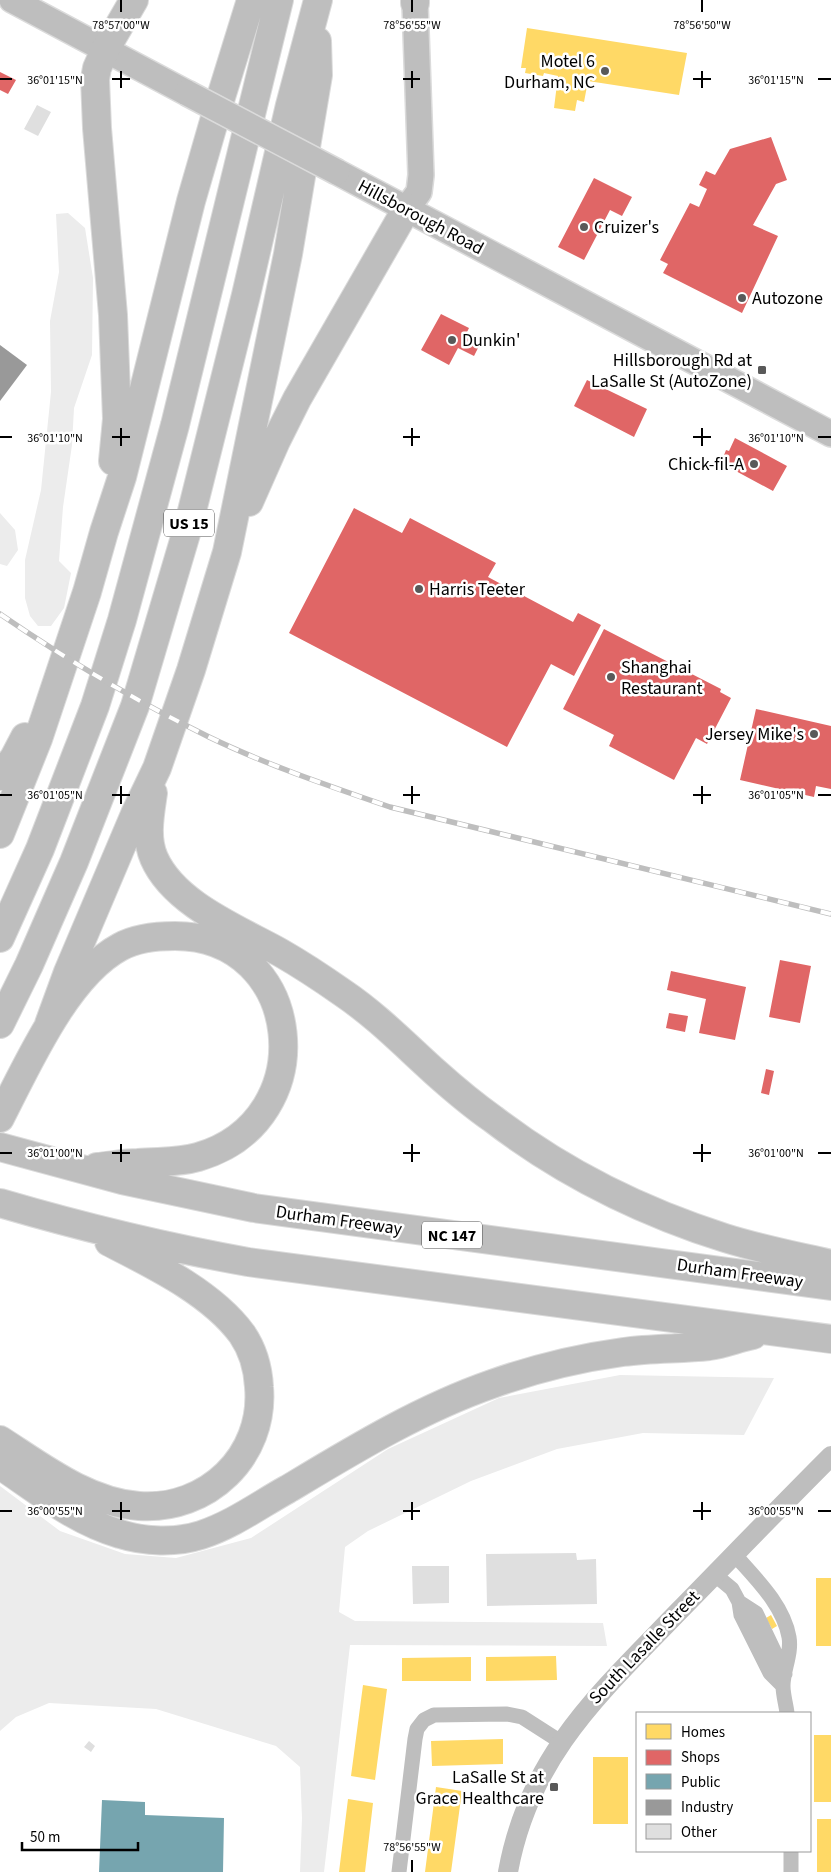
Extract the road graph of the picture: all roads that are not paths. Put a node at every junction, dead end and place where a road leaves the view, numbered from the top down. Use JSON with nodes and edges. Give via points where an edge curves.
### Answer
{"nodes":[{"id":1,"x":12,"y":0,"type":"edge"},
{"id":2,"x":134,"y":0,"type":"edge"},
{"id":3,"x":251,"y":0,"type":"edge"},
{"id":4,"x":279,"y":0,"type":"edge"},
{"id":5,"x":318,"y":1,"type":"edge"},
{"id":6,"x":415,"y":2,"type":"edge"},
{"id":7,"x":105,"y":50,"type":"junction"},
{"id":8,"x":407,"y":208,"type":"junction"},
{"id":9,"x":831,"y":434,"type":"edge"},
{"id":10,"x":104,"y":532,"type":"junction"},
{"id":11,"x":227,"y":552,"type":"junction"},
{"id":12,"x":57,"y":677,"type":"junction"},
{"id":13,"x":157,"y":768,"type":"junction"},
{"id":14,"x":0,"y":776,"type":"edge"},
{"id":15,"x":0,"y":834,"type":"edge"},
{"id":16,"x":0,"y":938,"type":"edge"},
{"id":17,"x":0,"y":1024,"type":"edge"},
{"id":18,"x":49,"y":1024,"type":"junction"},
{"id":19,"x":0,"y":1118,"type":"edge"},
{"id":20,"x":0,"y":1147,"type":"edge"},
{"id":21,"x":75,"y":1168,"type":"junction"},
{"id":22,"x":0,"y":1203,"type":"edge"},
{"id":23,"x":70,"y":1223,"type":"junction"},
{"id":24,"x":831,"y":1264,"type":"edge"},
{"id":25,"x":831,"y":1286,"type":"edge"},
{"id":26,"x":770,"y":1331,"type":"junction"},
{"id":27,"x":831,"y":1339,"type":"edge"},
{"id":28,"x":0,"y":1440,"type":"edge"},
{"id":29,"x":831,"y":1456,"type":"edge"},
{"id":30,"x":0,"y":1466,"type":"edge"},
{"id":31,"x":734,"y":1554,"type":"junction"},
{"id":32,"x":714,"y":1574,"type":"junction"},
{"id":33,"x":784,"y":1680,"type":"junction"},
{"id":34,"x":787,"y":1712,"type":"edge"},
{"id":35,"x":561,"y":1742,"type":"junction"},
{"id":36,"x":791,"y":1852,"type":"edge"},
{"id":37,"x":399,"y":1872,"type":"edge"},
{"id":38,"x":508,"y":1872,"type":"edge"},
{"id":39,"x":791,"y":1872,"type":"edge"}],
"edges":[{"from":1,"to":7,"type":"main road","name":"Hillsborough Road"},
{"from":2,"to":7,"type":"highway"},
{"from":3,"to":10,"type":"highway","via":[[191,201],[130,446]]},
{"from":4,"to":16,"type":"highway","number":"US 15","via":[[175,425],[122,620],[95,706],[40,849]]},
{"from":5,"to":11,"type":"highway","via":[[318,75],[274,329]]},
{"from":5,"to":17,"type":"highway","number":"US 15","via":[[188,527],[135,706],[74,862]]},
{"from":6,"to":8,"type":"main road","via":[[421,175],[419,192]]},
{"from":7,"to":8,"type":"main road","name":"Hillsborough Road","bridge":true},
{"from":7,"to":10,"type":"highway","via":[[95,81],[113,315],[117,419]]},
{"from":8,"to":9,"type":"main road","name":"Hillsborough Road"},
{"from":8,"to":11,"type":"highway","via":[[297,399]]},
{"from":10,"to":12,"type":"highway"},
{"from":11,"to":13,"type":"highway"},
{"from":12,"to":14,"type":"highway","via":[[14,758]]},
{"from":12,"to":15,"type":"highway","via":[[38,738]]},
{"from":13,"to":18,"type":"highway","via":[[68,972]]},
{"from":13,"to":24,"type":"highway","via":[[150,816],[150,848],[166,878],[185,898],[284,954],[344,993],[494,1120],[581,1176],[687,1225],[736,1241]]},
{"from":18,"to":19,"type":"highway"},
{"from":18,"to":21,"type":"highway","via":[[86,975],[119,947],[151,937],[190,936],[230,950],[252,967],[276,1004],[282,1024],[284,1061],[277,1087],[262,1112],[242,1135],[197,1157]]},
{"from":20,"to":21,"type":"highway","name":"Durham Freeway","number":"NC 147"},
{"from":21,"to":25,"type":"highway","name":"Durham Freeway","number":"NC 147","via":[[254,1208]]},
{"from":22,"to":23,"type":"highway"},
{"from":23,"to":26,"type":"highway","via":[[248,1262]]},
{"from":23,"to":28,"type":"highway","via":[[190,1286],[213,1302],[241,1333],[250,1348],[259,1379],[260,1405],[255,1428],[246,1452],[222,1480],[198,1496],[167,1505],[139,1506],[89,1492],[60,1478]]},
{"from":26,"to":27,"type":"highway"},
{"from":26,"to":30,"type":"highway","via":[[710,1346],[586,1358],[492,1384],[413,1418],[231,1523],[188,1538],[147,1540],[121,1535],[58,1506]]},
{"from":29,"to":31,"type":"street","name":"South Lasalle Street"},
{"from":31,"to":32,"type":"street","name":"South Lasalle Street"},
{"from":31,"to":33,"type":"street","via":[[782,1615],[789,1637]]},
{"from":32,"to":33,"type":"street","via":[[732,1589],[741,1615],[770,1673]]},
{"from":32,"to":35,"type":"street","name":"South Lasalle Street","via":[[605,1687]]},
{"from":33,"to":34,"type":"street"},
{"from":35,"to":37,"type":"street","via":[[533,1722],[516,1715],[441,1714],[424,1720],[415,1738]]},
{"from":35,"to":38,"type":"street","name":"South Lasalle Street","via":[[526,1808]]},
{"from":36,"to":39,"type":"street"}]}
